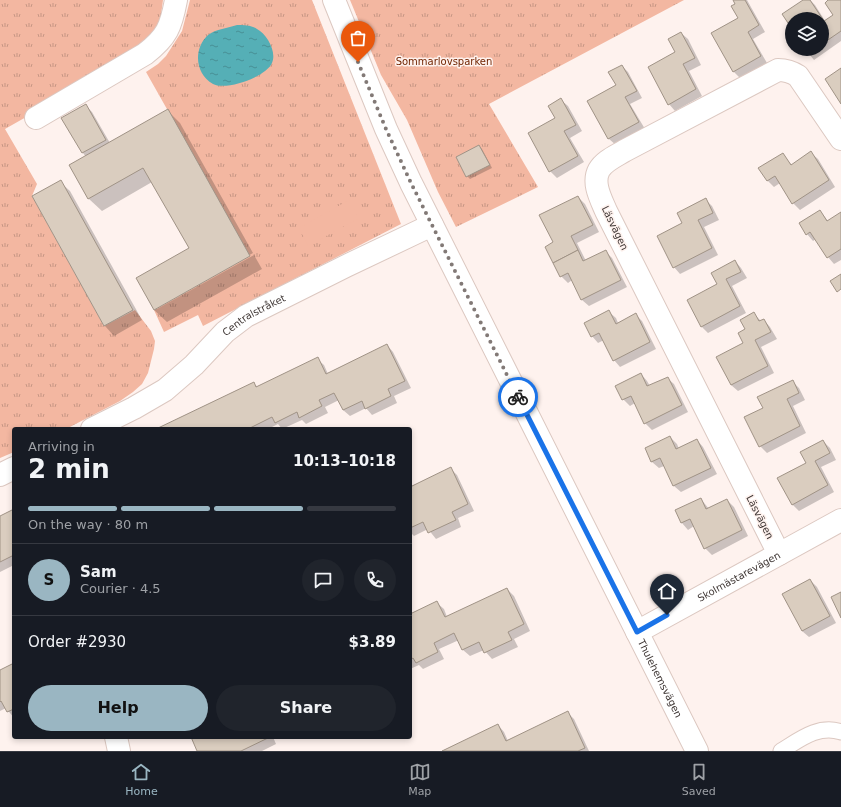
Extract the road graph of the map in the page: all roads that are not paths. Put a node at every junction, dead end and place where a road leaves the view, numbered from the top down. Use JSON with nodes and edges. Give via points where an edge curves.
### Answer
{"nodes":[{"id":1,"x":176,"y":0,"type":"edge"},
{"id":2,"x":334,"y":0,"type":"edge"},
{"id":3,"x":36,"y":118,"type":"dead end"},
{"id":4,"x":841,"y":139,"type":"edge"},
{"id":5,"x":432,"y":225,"type":"junction"},
{"id":6,"x":96,"y":427,"type":"edge"},
{"id":7,"x":12,"y":469,"type":"edge"},
{"id":8,"x":0,"y":475,"type":"edge"},
{"id":9,"x":841,"y":520,"type":"edge"},
{"id":10,"x":779,"y":554,"type":"junction"},
{"id":11,"x":637,"y":632,"type":"junction"},
{"id":12,"x":841,"y":732,"type":"edge"},
{"id":13,"x":116,"y":739,"type":"edge"},
{"id":14,"x":119,"y":751,"type":"edge"},
{"id":15,"x":697,"y":751,"type":"edge"},
{"id":16,"x":781,"y":751,"type":"edge"}],
"edges":[{"from":1,"to":3,"type":"street","via":[[169,29],[156,46]]},
{"from":2,"to":5,"type":"street","name":"Thulehemsvägen","via":[[386,129]]},
{"from":4,"to":10,"type":"street","name":"Läsvägen","via":[[798,76],[792,72],[778,70],[624,151],[599,169],[597,178],[597,190],[606,211]]},
{"from":5,"to":6,"type":"street","name":"Centralstråket","via":[[246,316],[225,332],[194,365],[165,390]]},
{"from":5,"to":11,"type":"street","name":"Thulehemsvägen"},
{"from":7,"to":8,"type":"street"},
{"from":9,"to":10,"type":"street","name":"Skolmästarevägen"},
{"from":10,"to":11,"type":"street","name":"Skolmästarevägen"},
{"from":11,"to":15,"type":"street","name":"Thulehemsvägen"},
{"from":12,"to":16,"type":"lane","via":[[830,729],[819,731]]},
{"from":13,"to":14,"type":"street"}]}
